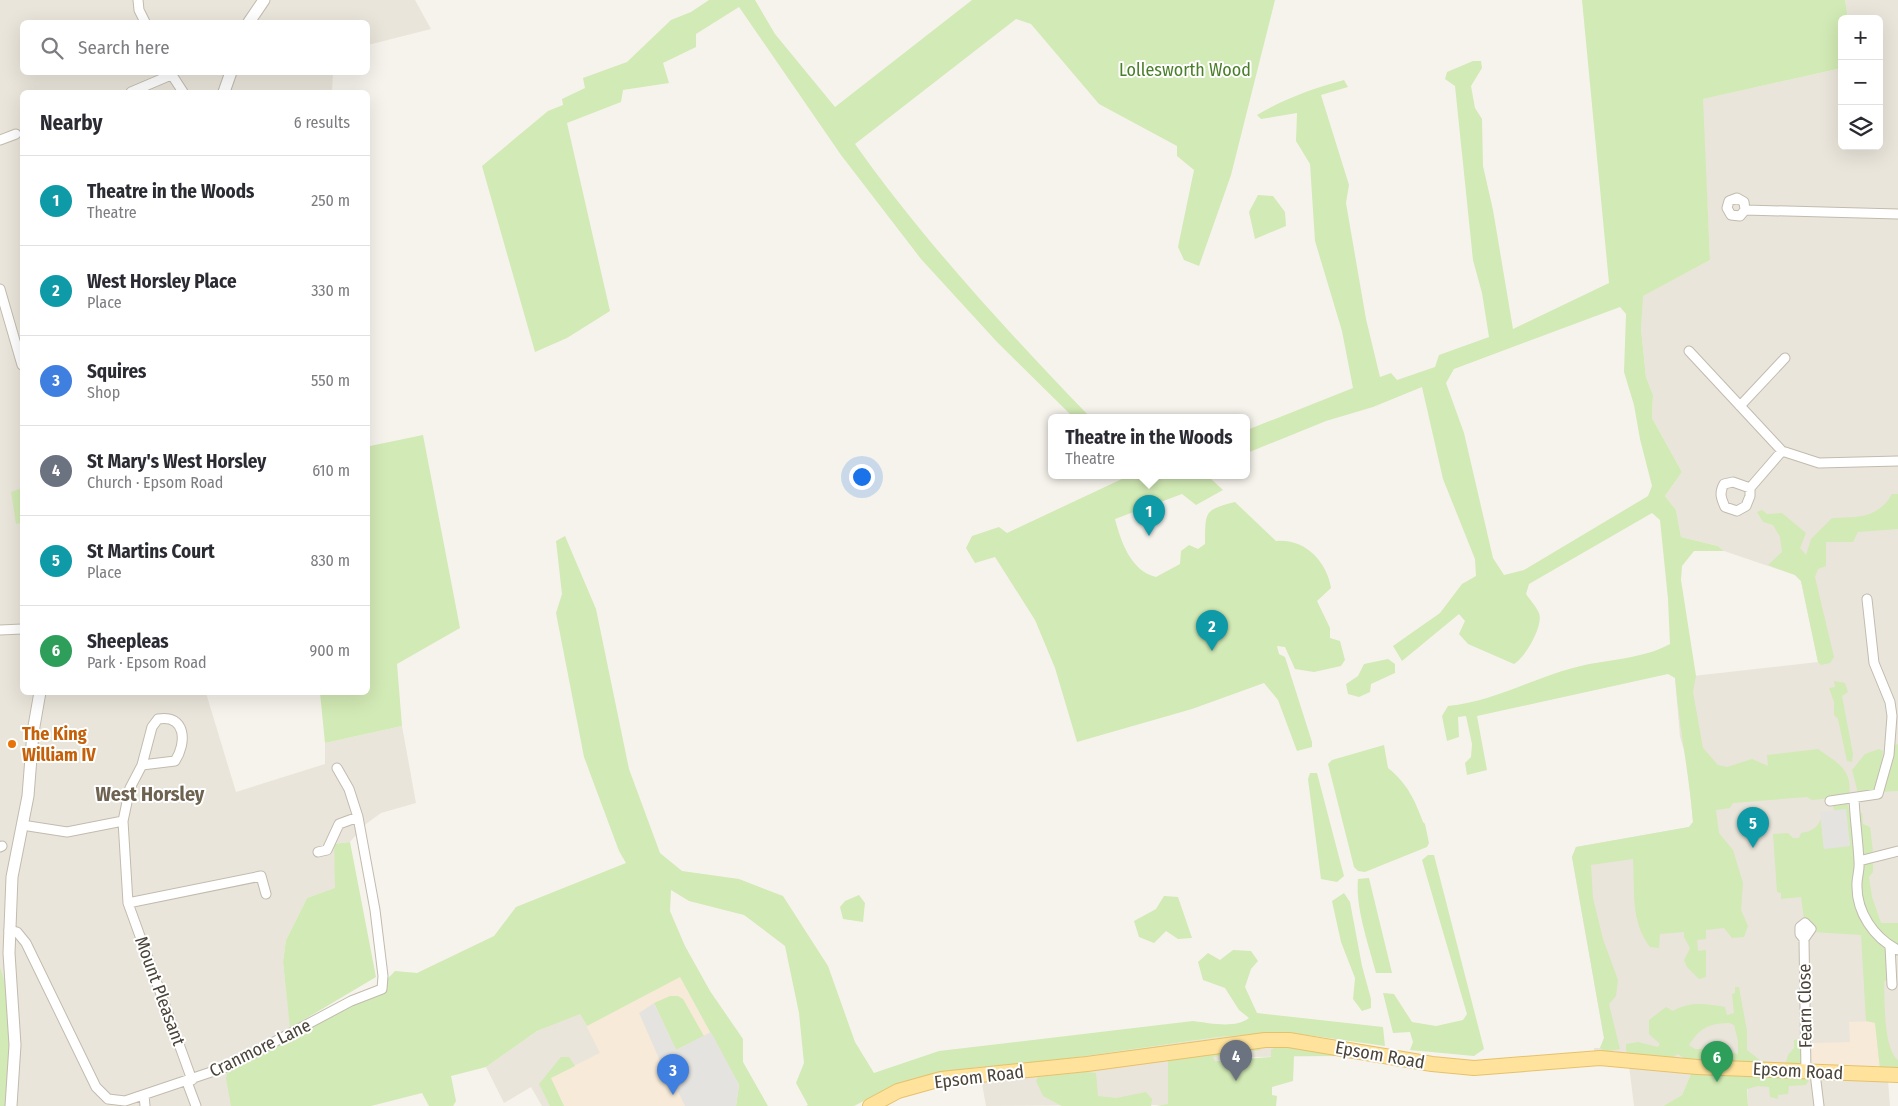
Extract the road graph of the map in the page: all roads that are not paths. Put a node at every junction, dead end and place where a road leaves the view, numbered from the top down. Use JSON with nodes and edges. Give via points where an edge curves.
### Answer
{"nodes":[{"id":1,"x":138,"y":0,"type":"edge"},
{"id":2,"x":264,"y":0,"type":"edge"},
{"id":3,"x":144,"y":20,"type":"edge"},
{"id":4,"x":250,"y":20,"type":"edge"},
{"id":5,"x":168,"y":75,"type":"edge"},
{"id":6,"x":171,"y":75,"type":"edge"},
{"id":7,"x":230,"y":75,"type":"edge"},
{"id":8,"x":135,"y":90,"type":"edge"},
{"id":9,"x":182,"y":90,"type":"edge"},
{"id":10,"x":225,"y":90,"type":"edge"},
{"id":11,"x":16,"y":134,"type":"dead end"},
{"id":12,"x":0,"y":140,"type":"edge"},
{"id":13,"x":1745,"y":210,"type":"dead end"},
{"id":14,"x":1898,"y":214,"type":"edge"},
{"id":15,"x":0,"y":289,"type":"edge"},
{"id":16,"x":1689,"y":351,"type":"dead end"},
{"id":17,"x":20,"y":357,"type":"edge"},
{"id":18,"x":1786,"y":358,"type":"dead end"},
{"id":19,"x":1740,"y":406,"type":"junction"},
{"id":20,"x":1782,"y":451,"type":"junction"},
{"id":21,"x":1898,"y":461,"type":"edge"},
{"id":22,"x":1750,"y":488,"type":"dead end"},
{"id":23,"x":1867,"y":599,"type":"dead end"},
{"id":24,"x":20,"y":629,"type":"edge"},
{"id":25,"x":0,"y":630,"type":"edge"},
{"id":26,"x":39,"y":695,"type":"edge"},
{"id":27,"x":142,"y":765,"type":"junction"},
{"id":28,"x":337,"y":768,"type":"dead end"},
{"id":29,"x":1854,"y":799,"type":"junction"},
{"id":30,"x":1830,"y":801,"type":"dead end"},
{"id":31,"x":358,"y":817,"type":"junction"},
{"id":32,"x":124,"y":820,"type":"junction"},
{"id":33,"x":22,"y":825,"type":"junction"},
{"id":34,"x":1898,"y":851,"type":"edge"},
{"id":35,"x":318,"y":852,"type":"dead end"},
{"id":36,"x":1859,"y":861,"type":"junction"},
{"id":37,"x":266,"y":894,"type":"dead end"},
{"id":38,"x":128,"y":903,"type":"junction"},
{"id":39,"x":9,"y":930,"type":"junction"},
{"id":40,"x":1804,"y":940,"type":"dead end"},
{"id":41,"x":1894,"y":948,"type":"edge"},
{"id":42,"x":4,"y":952,"type":"edge"},
{"id":43,"x":1892,"y":985,"type":"dead end"},
{"id":44,"x":1811,"y":1073,"type":"junction"},
{"id":45,"x":1898,"y":1075,"type":"edge"},
{"id":46,"x":189,"y":1081,"type":"junction"},
{"id":47,"x":144,"y":1095,"type":"junction"},
{"id":48,"x":119,"y":1104,"type":"edge"},
{"id":49,"x":11,"y":1106,"type":"edge"},
{"id":50,"x":144,"y":1106,"type":"edge"},
{"id":51,"x":196,"y":1106,"type":"edge"},
{"id":52,"x":870,"y":1106,"type":"edge"},
{"id":53,"x":1819,"y":1106,"type":"edge"}],
"edges":[{"from":1,"to":3,"type":"street"},
{"from":2,"to":4,"type":"street"},
{"from":5,"to":8,"type":"street"},
{"from":6,"to":9,"type":"street"},
{"from":7,"to":10,"type":"street"},
{"from":11,"to":12,"type":"street"},
{"from":13,"to":14,"type":"street"},
{"from":15,"to":17,"type":"street"},
{"from":16,"to":19,"type":"street"},
{"from":18,"to":19,"type":"street"},
{"from":19,"to":20,"type":"street"},
{"from":20,"to":21,"type":"street","via":[[1819,463]]},
{"from":20,"to":22,"type":"street"},
{"from":23,"to":29,"type":"street","via":[[1874,663],[1890,702],[1892,733],[1878,794]]},
{"from":24,"to":25,"type":"street"},
{"from":26,"to":33,"type":"street"},
{"from":27,"to":27,"type":"street","name":"Mount Pleasant","via":[[152,727],[158,719],[167,717],[175,720],[183,742],[174,761]]},
{"from":27,"to":32,"type":"street","name":"Mount Pleasant","via":[[130,788]]},
{"from":28,"to":31,"type":"street","name":"Cranmore Lane","via":[[349,789]]},
{"from":29,"to":30,"type":"street"},
{"from":29,"to":36,"type":"street"},
{"from":31,"to":35,"type":"street","via":[[339,824],[327,850]]},
{"from":31,"to":46,"type":"street","name":"Cranmore Lane","via":[[375,910],[382,989],[351,1001],[229,1066]]},
{"from":32,"to":33,"type":"street","via":[[67,832]]},
{"from":32,"to":38,"type":"street","name":"Mount Pleasant"},
{"from":33,"to":39,"type":"street","via":[[12,878]]},
{"from":34,"to":36,"type":"street"},
{"from":36,"to":41,"type":"street","via":[[1858,896],[1866,921]]},
{"from":37,"to":38,"type":"street","via":[[261,876]]},
{"from":38,"to":46,"type":"street","name":"Mount Pleasant"},
{"from":39,"to":42,"type":"street"},
{"from":39,"to":48,"type":"street","name":"Cranmore Lane","via":[[17,932],[26,943],[99,1092]]},
{"from":40,"to":44,"type":"street","name":"Fearn Close"},
{"from":41,"to":43,"type":"street"},
{"from":42,"to":49,"type":"street","via":[[16,1045]]},
{"from":44,"to":45,"type":"main road","name":"Epsom Road"},
{"from":44,"to":52,"type":"main road","name":"Epsom Road","via":[[1600,1058],[1490,1067],[1455,1066],[1305,1042],[1265,1040],[1087,1064],[941,1079],[898,1092]]},
{"from":44,"to":53,"type":"street","name":"Fearn Close"},
{"from":46,"to":47,"type":"street","name":"Cranmore Lane"},
{"from":46,"to":51,"type":"street","name":"Mount Pleasant"},
{"from":47,"to":48,"type":"street","name":"Cranmore Lane"},
{"from":47,"to":50,"type":"street"}]}
